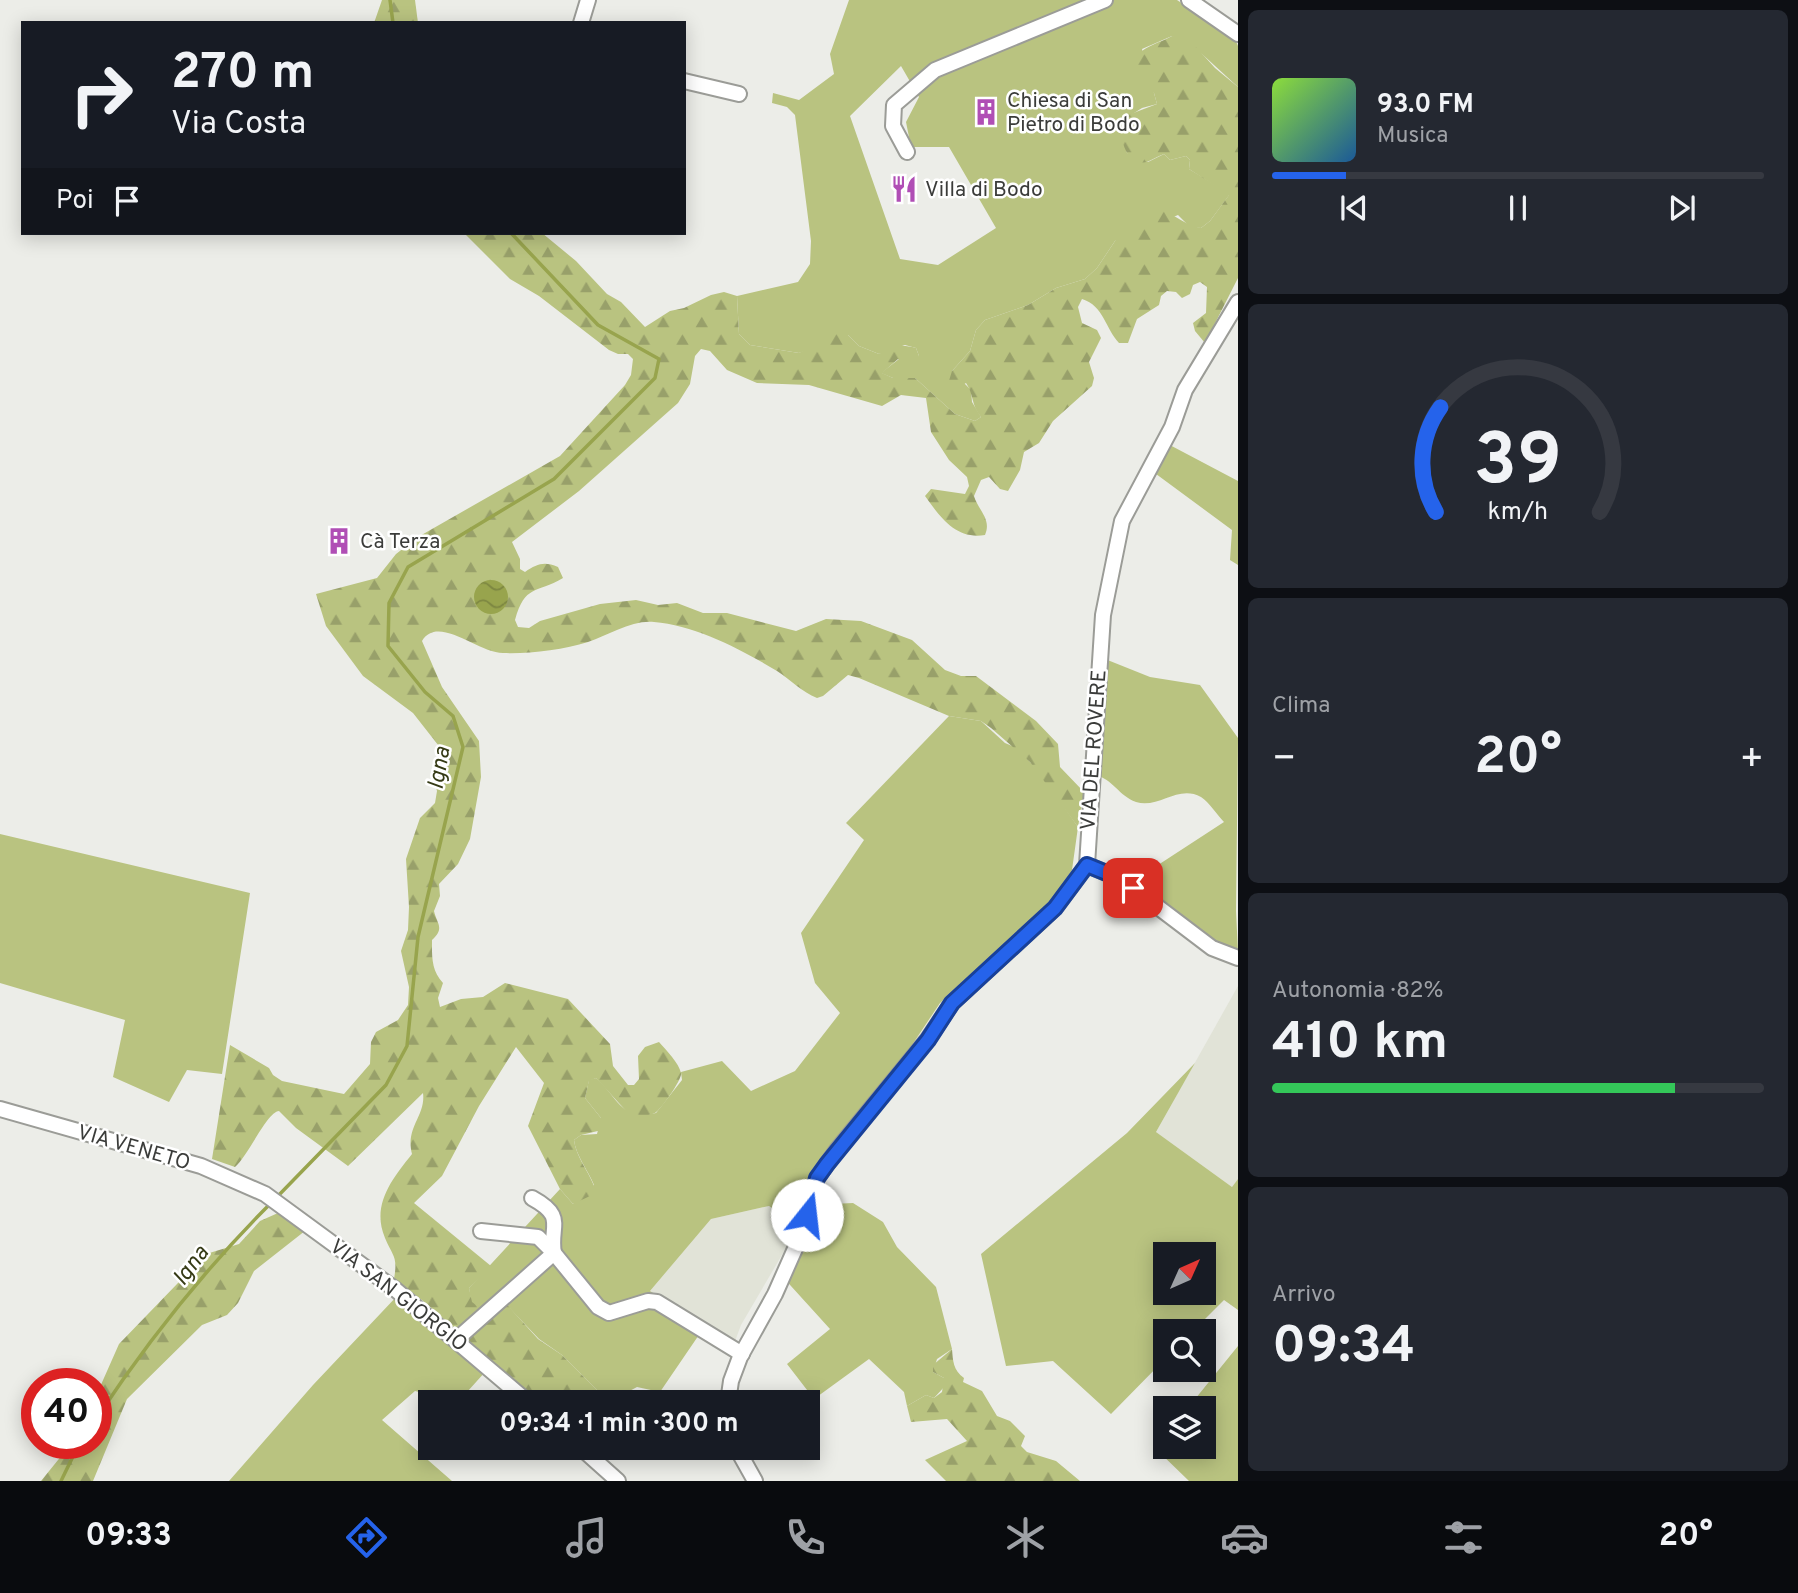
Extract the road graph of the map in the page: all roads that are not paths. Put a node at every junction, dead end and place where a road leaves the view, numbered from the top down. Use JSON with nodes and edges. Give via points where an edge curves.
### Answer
{"nodes":[{"id":1,"x":588,"y":0,"type":"edge"},
{"id":2,"x":1105,"y":0,"type":"edge"},
{"id":3,"x":1189,"y":0,"type":"edge"},
{"id":4,"x":582,"y":21,"type":"edge"},
{"id":5,"x":1238,"y":34,"type":"edge"},
{"id":6,"x":686,"y":81,"type":"edge"},
{"id":7,"x":739,"y":94,"type":"dead end"},
{"id":8,"x":907,"y":152,"type":"dead end"},
{"id":9,"x":1238,"y":302,"type":"edge"},
{"id":10,"x":1087,"y":865,"type":"junction"},
{"id":11,"x":1238,"y":958,"type":"edge"},
{"id":12,"x":0,"y":1109,"type":"edge"},
{"id":13,"x":265,"y":1194,"type":"joint"},
{"id":14,"x":532,"y":1198,"type":"dead end"},
{"id":15,"x":481,"y":1231,"type":"dead end"},
{"id":16,"x":554,"y":1252,"type":"junction"},
{"id":17,"x":457,"y":1339,"type":"junction"},
{"id":18,"x":741,"y":1354,"type":"junction"},
{"id":19,"x":514,"y":1390,"type":"edge"},
{"id":20,"x":730,"y":1390,"type":"edge"},
{"id":21,"x":595,"y":1460,"type":"edge"},
{"id":22,"x":743,"y":1460,"type":"edge"},
{"id":23,"x":618,"y":1481,"type":"edge"},
{"id":24,"x":755,"y":1481,"type":"edge"}],
"edges":[{"from":1,"to":4,"type":"street"},
{"from":2,"to":8,"type":"street","via":[[935,70],[910,88],[894,105],[893,126]]},
{"from":3,"to":5,"type":"street"},
{"from":6,"to":7,"type":"street"},
{"from":9,"to":10,"type":"street","name":"VIA DEL ROVERE","via":[[1185,390],[1172,427],[1122,521],[1103,615]]},
{"from":10,"to":11,"type":"street","via":[[1121,879],[1212,948]]},
{"from":10,"to":18,"type":"street","via":[[1055,908],[952,1003],[928,1040],[817,1178],[802,1233]]},
{"from":12,"to":13,"type":"street","name":"VIA VENETO","via":[[201,1166]]},
{"from":13,"to":17,"type":"street","name":"VIA SAN GIORGIO","via":[[355,1257]]},
{"from":14,"to":16,"type":"street","via":[[554,1218]]},
{"from":15,"to":16,"type":"street","via":[[538,1237]]},
{"from":16,"to":17,"type":"street"},
{"from":16,"to":18,"type":"street","via":[[598,1307],[609,1314],[657,1302]]},
{"from":17,"to":19,"type":"street","name":"VIA SAN GIORGIO"},
{"from":18,"to":20,"type":"street"},
{"from":21,"to":23,"type":"street"},
{"from":22,"to":24,"type":"street"}]}
